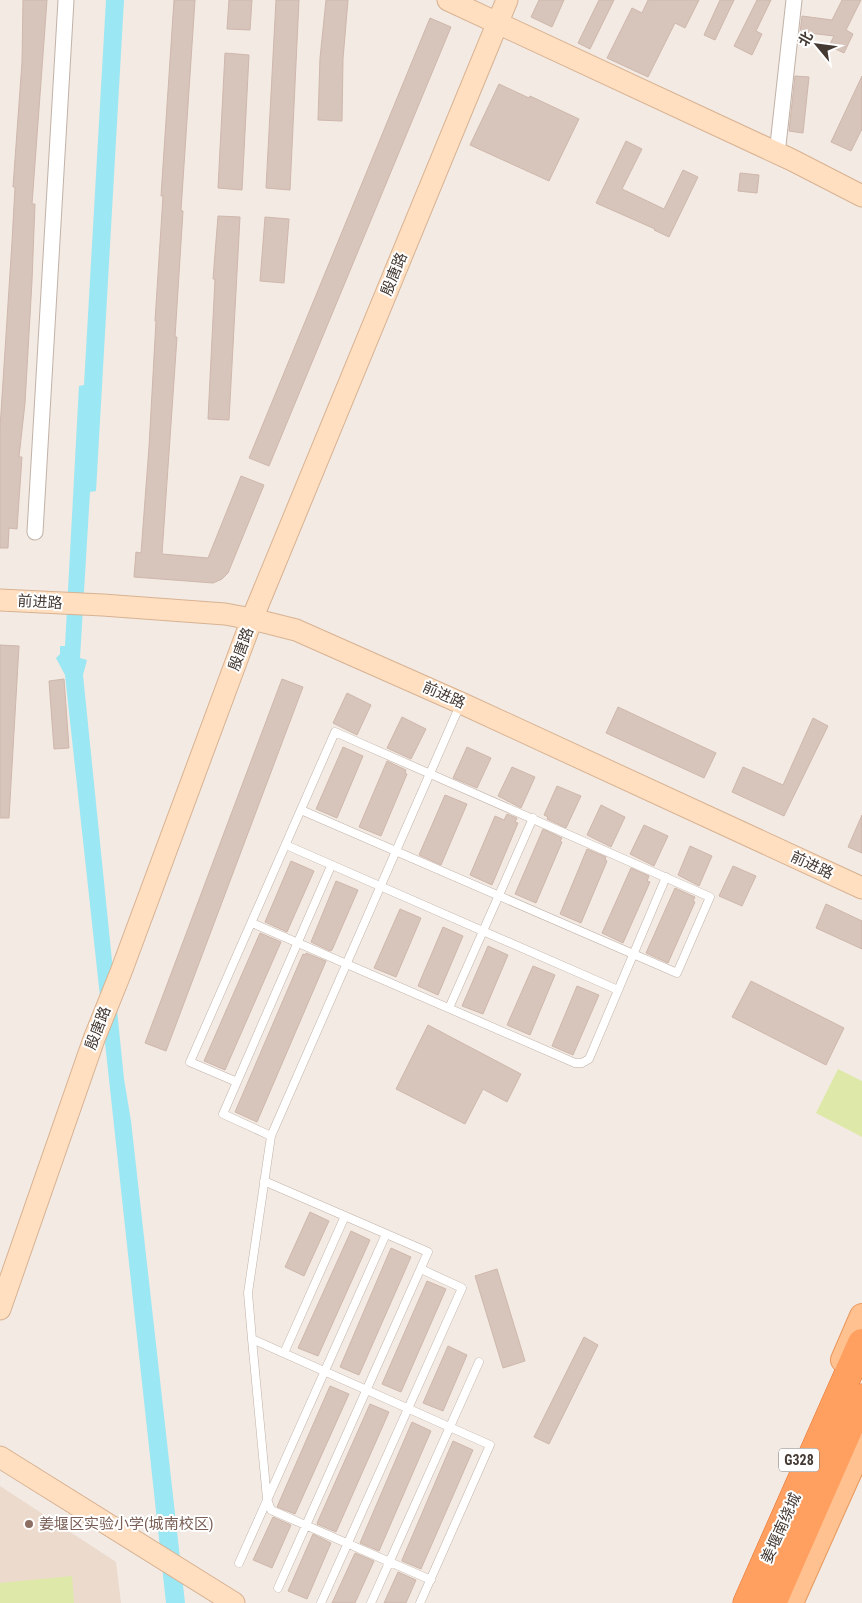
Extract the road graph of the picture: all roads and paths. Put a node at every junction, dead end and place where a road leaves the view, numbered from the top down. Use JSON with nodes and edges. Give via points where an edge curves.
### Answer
{"nodes":[{"id":1,"x":66,"y":0,"type":"edge"},
{"id":2,"x":448,"y":0,"type":"edge"},
{"id":3,"x":507,"y":0,"type":"edge"},
{"id":4,"x":794,"y":0,"type":"edge"},
{"id":5,"x":497,"y":23,"type":"junction"},
{"id":6,"x":777,"y":154,"type":"junction"},
{"id":7,"x":862,"y":196,"type":"edge"},
{"id":8,"x":36,"y":532,"type":"dead end"},
{"id":9,"x":0,"y":600,"type":"edge"},
{"id":10,"x":252,"y":619,"type":"junction"},
{"id":11,"x":461,"y":702,"type":"junction"},
{"id":12,"x":430,"y":773,"type":"junction"},
{"id":13,"x":301,"y":810,"type":"junction"},
{"id":14,"x":533,"y":818,"type":"junction"},
{"id":15,"x":286,"y":845,"type":"junction"},
{"id":16,"x":396,"y":851,"type":"junction"},
{"id":17,"x":331,"y":866,"type":"junction"},
{"id":18,"x":666,"y":877,"type":"junction"},
{"id":19,"x":380,"y":887,"type":"junction"},
{"id":20,"x":862,"y":888,"type":"edge"},
{"id":21,"x":499,"y":896,"type":"junction"},
{"id":22,"x":252,"y":922,"type":"junction"},
{"id":23,"x":483,"y":932,"type":"junction"},
{"id":24,"x":298,"y":942,"type":"junction"},
{"id":25,"x":633,"y":954,"type":"junction"},
{"id":26,"x":347,"y":963,"type":"junction"},
{"id":27,"x":618,"y":990,"type":"junction"},
{"id":28,"x":449,"y":1008,"type":"junction"},
{"id":29,"x":237,"y":1082,"type":"junction"},
{"id":30,"x":271,"y":1136,"type":"junction"},
{"id":31,"x":264,"y":1181,"type":"junction"},
{"id":32,"x":345,"y":1216,"type":"junction"},
{"id":33,"x":386,"y":1234,"type":"junction"},
{"id":34,"x":420,"y":1269,"type":"junction"},
{"id":35,"x":0,"y":1309,"type":"edge"},
{"id":36,"x":862,"y":1316,"type":"edge"},
{"id":37,"x":252,"y":1339,"type":"junction"},
{"id":38,"x":862,"y":1343,"type":"edge"},
{"id":39,"x":284,"y":1353,"type":"junction"},
{"id":40,"x":479,"y":1362,"type":"dead end"},
{"id":41,"x":325,"y":1371,"type":"junction"},
{"id":42,"x":367,"y":1390,"type":"junction"},
{"id":43,"x":862,"y":1398,"type":"edge"},
{"id":44,"x":408,"y":1408,"type":"junction"},
{"id":45,"x":450,"y":1427,"type":"junction"},
{"id":46,"x":862,"y":1444,"type":"edge"},
{"id":47,"x":0,"y":1456,"type":"edge"},
{"id":48,"x":267,"y":1500,"type":"junction"},
{"id":49,"x":306,"y":1526,"type":"junction"},
{"id":50,"x":348,"y":1544,"type":"junction"},
{"id":51,"x":390,"y":1562,"type":"junction"},
{"id":52,"x":239,"y":1563,"type":"dead end"},
{"id":53,"x":430,"y":1580,"type":"junction"},
{"id":54,"x":278,"y":1588,"type":"dead end"},
{"id":55,"x":234,"y":1603,"type":"edge"},
{"id":56,"x":321,"y":1603,"type":"edge"},
{"id":57,"x":371,"y":1603,"type":"edge"},
{"id":58,"x":420,"y":1603,"type":"edge"},
{"id":59,"x":735,"y":1603,"type":"edge"},
{"id":60,"x":748,"y":1603,"type":"edge"},
{"id":61,"x":772,"y":1603,"type":"edge"},
{"id":62,"x":791,"y":1603,"type":"edge"}],
"edges":[{"from":1,"to":8,"type":"street"},
{"from":2,"to":5,"type":"street"},
{"from":3,"to":5,"type":"street","name":"殷唐路"},
{"from":4,"to":6,"type":"street"},
{"from":5,"to":6,"type":"street"},
{"from":5,"to":10,"type":"street","name":"殷唐路"},
{"from":6,"to":7,"type":"street"},
{"from":9,"to":10,"type":"street","name":"前进路","via":[[225,614]]},
{"from":10,"to":11,"type":"street","name":"前进路","via":[[296,630]]},
{"from":10,"to":35,"type":"street","name":"殷唐路","via":[[94,1039]]},
{"from":11,"to":12,"type":"lane"},
{"from":11,"to":20,"type":"street","name":"前进路"},
{"from":12,"to":13,"type":"lane","via":[[335,732]]},
{"from":12,"to":14,"type":"lane"},
{"from":12,"to":16,"type":"lane"},
{"from":13,"to":15,"type":"lane"},
{"from":13,"to":16,"type":"lane"},
{"from":14,"to":18,"type":"lane"},
{"from":14,"to":21,"type":"lane"},
{"from":15,"to":17,"type":"lane"},
{"from":15,"to":22,"type":"lane"},
{"from":16,"to":19,"type":"lane"},
{"from":16,"to":21,"type":"lane"},
{"from":17,"to":19,"type":"lane"},
{"from":17,"to":24,"type":"lane"},
{"from":18,"to":25,"type":"lane"},
{"from":18,"to":25,"type":"lane","via":[[710,896],[677,973]]},
{"from":19,"to":23,"type":"lane"},
{"from":19,"to":26,"type":"lane"},
{"from":21,"to":23,"type":"lane"},
{"from":21,"to":25,"type":"lane"},
{"from":22,"to":24,"type":"lane"},
{"from":22,"to":29,"type":"lane","via":[[190,1062]]},
{"from":23,"to":27,"type":"lane"},
{"from":23,"to":28,"type":"lane"},
{"from":24,"to":26,"type":"lane"},
{"from":24,"to":29,"type":"lane"},
{"from":25,"to":27,"type":"lane"},
{"from":26,"to":28,"type":"lane"},
{"from":26,"to":30,"type":"lane"},
{"from":27,"to":28,"type":"lane","via":[[588,1058],[582,1063],[575,1063]]},
{"from":29,"to":30,"type":"lane","via":[[223,1114]]},
{"from":30,"to":31,"type":"lane"},
{"from":31,"to":32,"type":"lane"},
{"from":31,"to":37,"type":"lane","via":[[248,1293]]},
{"from":32,"to":33,"type":"lane"},
{"from":32,"to":39,"type":"lane"},
{"from":33,"to":34,"type":"lane","via":[[428,1252]]},
{"from":33,"to":41,"type":"lane"},
{"from":34,"to":42,"type":"lane"},
{"from":34,"to":44,"type":"lane","via":[[462,1288]]},
{"from":36,"to":59,"type":"main road","name":"G328","number":"G328"},
{"from":37,"to":39,"type":"lane"},
{"from":37,"to":48,"type":"lane"},
{"from":38,"to":60,"type":"highway","name":"姜堰南绕城"},
{"from":39,"to":41,"type":"lane"},
{"from":40,"to":45,"type":"lane"},
{"from":41,"to":42,"type":"lane"},
{"from":41,"to":48,"type":"lane"},
{"from":42,"to":44,"type":"lane"},
{"from":42,"to":49,"type":"lane"},
{"from":43,"to":61,"type":"highway","name":"姜堰南绕城"},
{"from":44,"to":45,"type":"lane"},
{"from":44,"to":50,"type":"lane"},
{"from":45,"to":51,"type":"lane"},
{"from":45,"to":53,"type":"lane","via":[[490,1445]]},
{"from":46,"to":62,"type":"main road"},
{"from":47,"to":55,"type":"street"},
{"from":48,"to":49,"type":"lane","via":[[271,1510]]},
{"from":48,"to":52,"type":"lane"},
{"from":49,"to":50,"type":"lane"},
{"from":49,"to":54,"type":"lane"},
{"from":50,"to":51,"type":"lane"},
{"from":50,"to":56,"type":"lane"},
{"from":51,"to":53,"type":"lane"},
{"from":51,"to":57,"type":"lane"},
{"from":53,"to":58,"type":"lane"}]}
